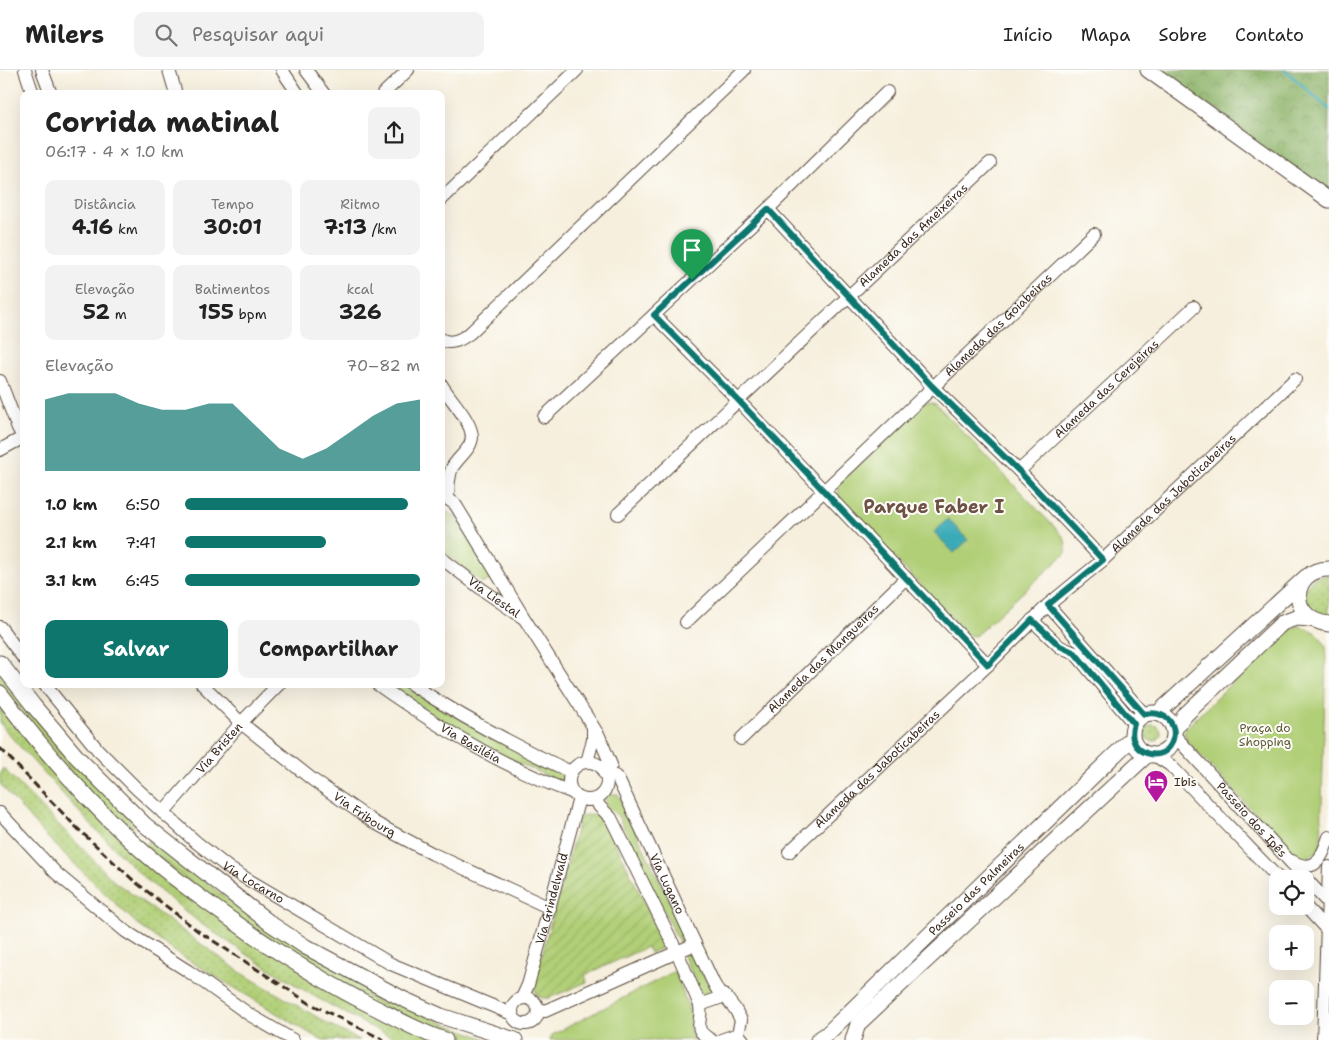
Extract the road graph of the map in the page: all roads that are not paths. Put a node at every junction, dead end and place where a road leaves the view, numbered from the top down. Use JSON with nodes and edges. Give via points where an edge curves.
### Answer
{"nodes":[{"id":1,"x":25,"y":70,"type":"edge"},
{"id":2,"x":42,"y":70,"type":"edge"},
{"id":3,"x":169,"y":70,"type":"edge"},
{"id":4,"x":282,"y":70,"type":"edge"},
{"id":5,"x":306,"y":70,"type":"edge"},
{"id":6,"x":408,"y":70,"type":"edge"},
{"id":7,"x":577,"y":70,"type":"edge"},
{"id":8,"x":1148,"y":70,"type":"edge"},
{"id":9,"x":737,"y":72,"type":"edge"},
{"id":10,"x":32,"y":90,"type":"edge"},
{"id":11,"x":50,"y":90,"type":"edge"},
{"id":12,"x":175,"y":90,"type":"edge"},
{"id":13,"x":295,"y":90,"type":"edge"},
{"id":14,"x":321,"y":90,"type":"edge"},
{"id":15,"x":387,"y":90,"type":"edge"},
{"id":16,"x":887,"y":92,"type":"dead end"},
{"id":17,"x":990,"y":163,"type":"dead end"},
{"id":18,"x":445,"y":196,"type":"edge"},
{"id":19,"x":1329,"y":200,"type":"edge"},
{"id":20,"x":768,"y":209,"type":"junction"},
{"id":21,"x":1094,"y":234,"type":"dead end"},
{"id":22,"x":850,"y":296,"type":"junction"},
{"id":23,"x":1194,"y":307,"type":"dead end"},
{"id":24,"x":654,"y":315,"type":"junction"},
{"id":25,"x":445,"y":342,"type":"edge"},
{"id":26,"x":1295,"y":379,"type":"dead end"},
{"id":27,"x":0,"y":381,"type":"edge"},
{"id":28,"x":932,"y":386,"type":"junction"},
{"id":29,"x":445,"y":390,"type":"edge"},
{"id":30,"x":738,"y":400,"type":"junction"},
{"id":31,"x":544,"y":417,"type":"dead end"},
{"id":32,"x":20,"y":431,"type":"edge"},
{"id":33,"x":20,"y":440,"type":"edge"},
{"id":34,"x":0,"y":450,"type":"edge"},
{"id":35,"x":1019,"y":471,"type":"junction"},
{"id":36,"x":823,"y":491,"type":"junction"},
{"id":37,"x":445,"y":502,"type":"edge"},
{"id":38,"x":618,"y":514,"type":"dead end"},
{"id":39,"x":1329,"y":556,"type":"edge"},
{"id":40,"x":1103,"y":560,"type":"junction"},
{"id":41,"x":445,"y":561,"type":"edge"},
{"id":42,"x":1329,"y":569,"type":"edge"},
{"id":43,"x":497,"y":572,"type":"junction"},
{"id":44,"x":1309,"y":575,"type":"junction"},
{"id":45,"x":906,"y":578,"type":"junction"},
{"id":46,"x":483,"y":590,"type":"junction"},
{"id":47,"x":1048,"y":605,"type":"junction"},
{"id":48,"x":524,"y":618,"type":"junction"},
{"id":49,"x":1032,"y":620,"type":"junction"},
{"id":50,"x":686,"y":622,"type":"dead end"},
{"id":51,"x":1323,"y":624,"type":"edge"},
{"id":52,"x":0,"y":628,"type":"edge"},
{"id":53,"x":1079,"y":649,"type":"junction"},
{"id":54,"x":20,"y":654,"type":"edge"},
{"id":55,"x":0,"y":663,"type":"edge"},
{"id":56,"x":988,"y":665,"type":"junction"},
{"id":57,"x":47,"y":688,"type":"edge"},
{"id":58,"x":206,"y":688,"type":"edge"},
{"id":59,"x":274,"y":688,"type":"edge"},
{"id":60,"x":383,"y":688,"type":"edge"},
{"id":61,"x":418,"y":688,"type":"edge"},
{"id":62,"x":0,"y":693,"type":"edge"},
{"id":63,"x":1142,"y":722,"type":"junction"},
{"id":64,"x":241,"y":723,"type":"junction"},
{"id":65,"x":593,"y":727,"type":"junction"},
{"id":66,"x":1174,"y":733,"type":"junction"},
{"id":67,"x":741,"y":739,"type":"dead end"},
{"id":68,"x":1151,"y":754,"type":"junction"},
{"id":69,"x":587,"y":762,"type":"junction"},
{"id":70,"x":571,"y":772,"type":"junction"},
{"id":71,"x":605,"y":774,"type":"junction"},
{"id":72,"x":575,"y":795,"type":"junction"},
{"id":73,"x":596,"y":799,"type":"junction"},
{"id":74,"x":0,"y":813,"type":"edge"},
{"id":75,"x":163,"y":813,"type":"junction"},
{"id":76,"x":145,"y":825,"type":"junction"},
{"id":77,"x":1329,"y":838,"type":"edge"},
{"id":78,"x":131,"y":841,"type":"junction"},
{"id":79,"x":789,"y":852,"type":"dead end"},
{"id":80,"x":1287,"y":859,"type":"junction"},
{"id":81,"x":1329,"y":867,"type":"edge"},
{"id":82,"x":1270,"y":870,"type":"edge"},
{"id":83,"x":1296,"y":870,"type":"edge"},
{"id":84,"x":1329,"y":879,"type":"edge"},
{"id":85,"x":1314,"y":889,"type":"edge"},
{"id":86,"x":1328,"y":903,"type":"edge"},
{"id":87,"x":550,"y":908,"type":"junction"},
{"id":88,"x":1314,"y":915,"type":"edge"},
{"id":89,"x":1328,"y":930,"type":"edge"},
{"id":90,"x":695,"y":944,"type":"junction"},
{"id":91,"x":676,"y":952,"type":"junction"},
{"id":92,"x":1327,"y":982,"type":"edge"},
{"id":93,"x":725,"y":996,"type":"junction"},
{"id":94,"x":522,"y":998,"type":"junction"},
{"id":95,"x":700,"y":1005,"type":"junction"},
{"id":96,"x":539,"y":1009,"type":"junction"},
{"id":97,"x":512,"y":1014,"type":"junction"},
{"id":98,"x":740,"y":1037,"type":"edge"},
{"id":99,"x":823,"y":1037,"type":"edge"},
{"id":100,"x":854,"y":1037,"type":"edge"},
{"id":101,"x":293,"y":1040,"type":"edge"},
{"id":102,"x":445,"y":1040,"type":"edge"},
{"id":103,"x":516,"y":1040,"type":"edge"},
{"id":104,"x":710,"y":1040,"type":"edge"},
{"id":105,"x":721,"y":1040,"type":"edge"},
{"id":106,"x":1323,"y":1040,"type":"edge"}],
"edges":[{"from":1,"to":10,"type":"street"},
{"from":2,"to":11,"type":"street"},
{"from":3,"to":12,"type":"street"},
{"from":4,"to":13,"type":"street"},
{"from":5,"to":14,"type":"street"},
{"from":6,"to":15,"type":"street"},
{"from":7,"to":18,"type":"street"},
{"from":8,"to":19,"type":"street"},
{"from":9,"to":25,"type":"street","via":[[470,333]]},
{"from":16,"to":20,"type":"street"},
{"from":17,"to":22,"type":"street","name":"Alameda das Ameixeiras"},
{"from":20,"to":22,"type":"street"},
{"from":20,"to":24,"type":"street"},
{"from":21,"to":28,"type":"street","name":"Alameda das Goiabeiras"},
{"from":22,"to":28,"type":"street"},
{"from":22,"to":30,"type":"street","name":"Alameda das Ameixeiras"},
{"from":23,"to":35,"type":"street","name":"Alameda das Cerejeiras"},
{"from":24,"to":30,"type":"street"},
{"from":24,"to":31,"type":"street"},
{"from":26,"to":40,"type":"street","name":"Alameda das Jaboticabeiras"},
{"from":27,"to":32,"type":"street"},
{"from":28,"to":35,"type":"street"},
{"from":28,"to":36,"type":"street","name":"Alameda das Goiabeiras"},
{"from":29,"to":37,"type":"street","via":[[472,431],[471,444],[451,472]]},
{"from":30,"to":36,"type":"street"},
{"from":30,"to":38,"type":"street","name":"Alameda das Ameixeiras"},
{"from":33,"to":34,"type":"street"},
{"from":35,"to":40,"type":"street"},
{"from":36,"to":45,"type":"street"},
{"from":36,"to":50,"type":"street","name":"Alameda das Goiabeiras"},
{"from":37,"to":43,"type":"street","via":[[455,504]]},
{"from":39,"to":44,"type":"street","name":"Passeio das Palmeiras"},
{"from":40,"to":47,"type":"street","name":"Alameda das Jaboticabeiras"},
{"from":41,"to":46,"type":"street","name":"Via Liestal"},
{"from":42,"to":44,"type":"street"},
{"from":43,"to":46,"type":"street","via":[[494,580]]},
{"from":43,"to":48,"type":"street"},
{"from":44,"to":51,"type":"street","via":[[1300,585],[1299,604],[1304,612]]},
{"from":44,"to":63,"type":"street","name":"Passeio das Palmeiras"},
{"from":45,"to":56,"type":"street"},
{"from":45,"to":67,"type":"street","name":"Alameda das Mangueiras"},
{"from":46,"to":48,"type":"street","name":"Via Liestal"},
{"from":47,"to":49,"type":"street","name":"Alameda das Jaboticabeiras"},
{"from":47,"to":53,"type":"street"},
{"from":48,"to":65,"type":"street"},
{"from":49,"to":53,"type":"street","via":[[1060,646]]},
{"from":49,"to":56,"type":"street","name":"Alameda das Jaboticabeiras"},
{"from":51,"to":66,"type":"street","via":[[1296,618],[1282,623],[1186,714]]},
{"from":52,"to":54,"type":"street"},
{"from":53,"to":63,"type":"street"},
{"from":55,"to":76,"type":"street","via":[[77,757]]},
{"from":56,"to":79,"type":"street","name":"Alameda das Jaboticabeiras"},
{"from":57,"to":75,"type":"street","name":"Via Locarno","via":[[98,750]]},
{"from":58,"to":64,"type":"street","name":"Via Fribourg"},
{"from":59,"to":64,"type":"street","name":"Via Bristen"},
{"from":60,"to":72,"type":"street","name":"Via Basiléia","via":[[474,745]]},
{"from":61,"to":70,"type":"street","name":"Via Basiléia","via":[[522,749]]},
{"from":62,"to":78,"type":"street","via":[[44,749]]},
{"from":63,"to":66,"type":"street","via":[[1168,719]]},
{"from":63,"to":68,"type":"street","via":[[1138,748]]},
{"from":63,"to":99,"type":"street","name":"Passeio das Palmeiras"},
{"from":64,"to":75,"type":"street","name":"Via Bristen"},
{"from":64,"to":87,"type":"street","name":"Via Fribourg","via":[[313,780],[375,823],[433,854]]},
{"from":65,"to":69,"type":"street"},
{"from":65,"to":71,"type":"street","via":[[611,765]]},
{"from":66,"to":68,"type":"street","via":[[1173,741],[1165,751]]},
{"from":66,"to":80,"type":"street","name":"Passeio dos Ipês"},
{"from":68,"to":82,"type":"street","name":"Passeio dos Ipês","via":[[1170,765]]},
{"from":68,"to":100,"type":"street","name":"Passeio das Palmeiras","via":[[858,1024]]},
{"from":69,"to":70,"type":"street"},
{"from":69,"to":71,"type":"street","via":[[597,765]]},
{"from":70,"to":72,"type":"street","via":[[568,784]]},
{"from":71,"to":73,"type":"street","via":[[607,782]]},
{"from":71,"to":90,"type":"street","name":"Via Lugano","via":[[618,779]]},
{"from":72,"to":73,"type":"street"},
{"from":72,"to":87,"type":"street","name":"Via Grindelwald"},
{"from":73,"to":91,"type":"street","name":"Via Lugano","via":[[598,806],[612,818]]},
{"from":74,"to":101,"type":"street","via":[[56,873],[125,931]]},
{"from":75,"to":97,"type":"street","name":"Via Locarno","via":[[230,869],[391,964]]},
{"from":76,"to":78,"type":"street"},
{"from":76,"to":103,"type":"street","via":[[240,901],[306,946],[403,999],[441,1016]]},
{"from":77,"to":80,"type":"street","via":[[1322,857],[1316,863],[1298,865]]},
{"from":78,"to":102,"type":"street","via":[[202,899],[298,964],[356,998]]},
{"from":80,"to":83,"type":"street","name":"Passeio dos Ipês"},
{"from":81,"to":84,"type":"street"},
{"from":84,"to":86,"type":"street"},
{"from":85,"to":86,"type":"street","name":"Passeio dos Ipês"},
{"from":86,"to":89,"type":"street"},
{"from":87,"to":94,"type":"street","name":"Via Grindelwald"},
{"from":88,"to":89,"type":"street"},
{"from":89,"to":92,"type":"street"},
{"from":90,"to":91,"type":"street"},
{"from":90,"to":93,"type":"street","name":"Via Lugano","via":[[719,993]]},
{"from":91,"to":95,"type":"street","name":"Via Lugano"},
{"from":91,"to":96,"type":"street","via":[[545,1011]]},
{"from":92,"to":106,"type":"street"},
{"from":93,"to":95,"type":"street"},
{"from":93,"to":98,"type":"street","name":"Via Lugano","via":[[741,1020]]},
{"from":94,"to":96,"type":"street","via":[[533,1000]]},
{"from":94,"to":97,"type":"street","via":[[512,1005]]},
{"from":95,"to":104,"type":"street","name":"Via Lugano","via":[[698,1029]]},
{"from":96,"to":97,"type":"street","via":[[535,1019],[528,1023],[520,1023]]},
{"from":98,"to":105,"type":"street","name":"Via Lugano"},
{"from":99,"to":100,"type":"street","via":[[841,1031]]}]}
